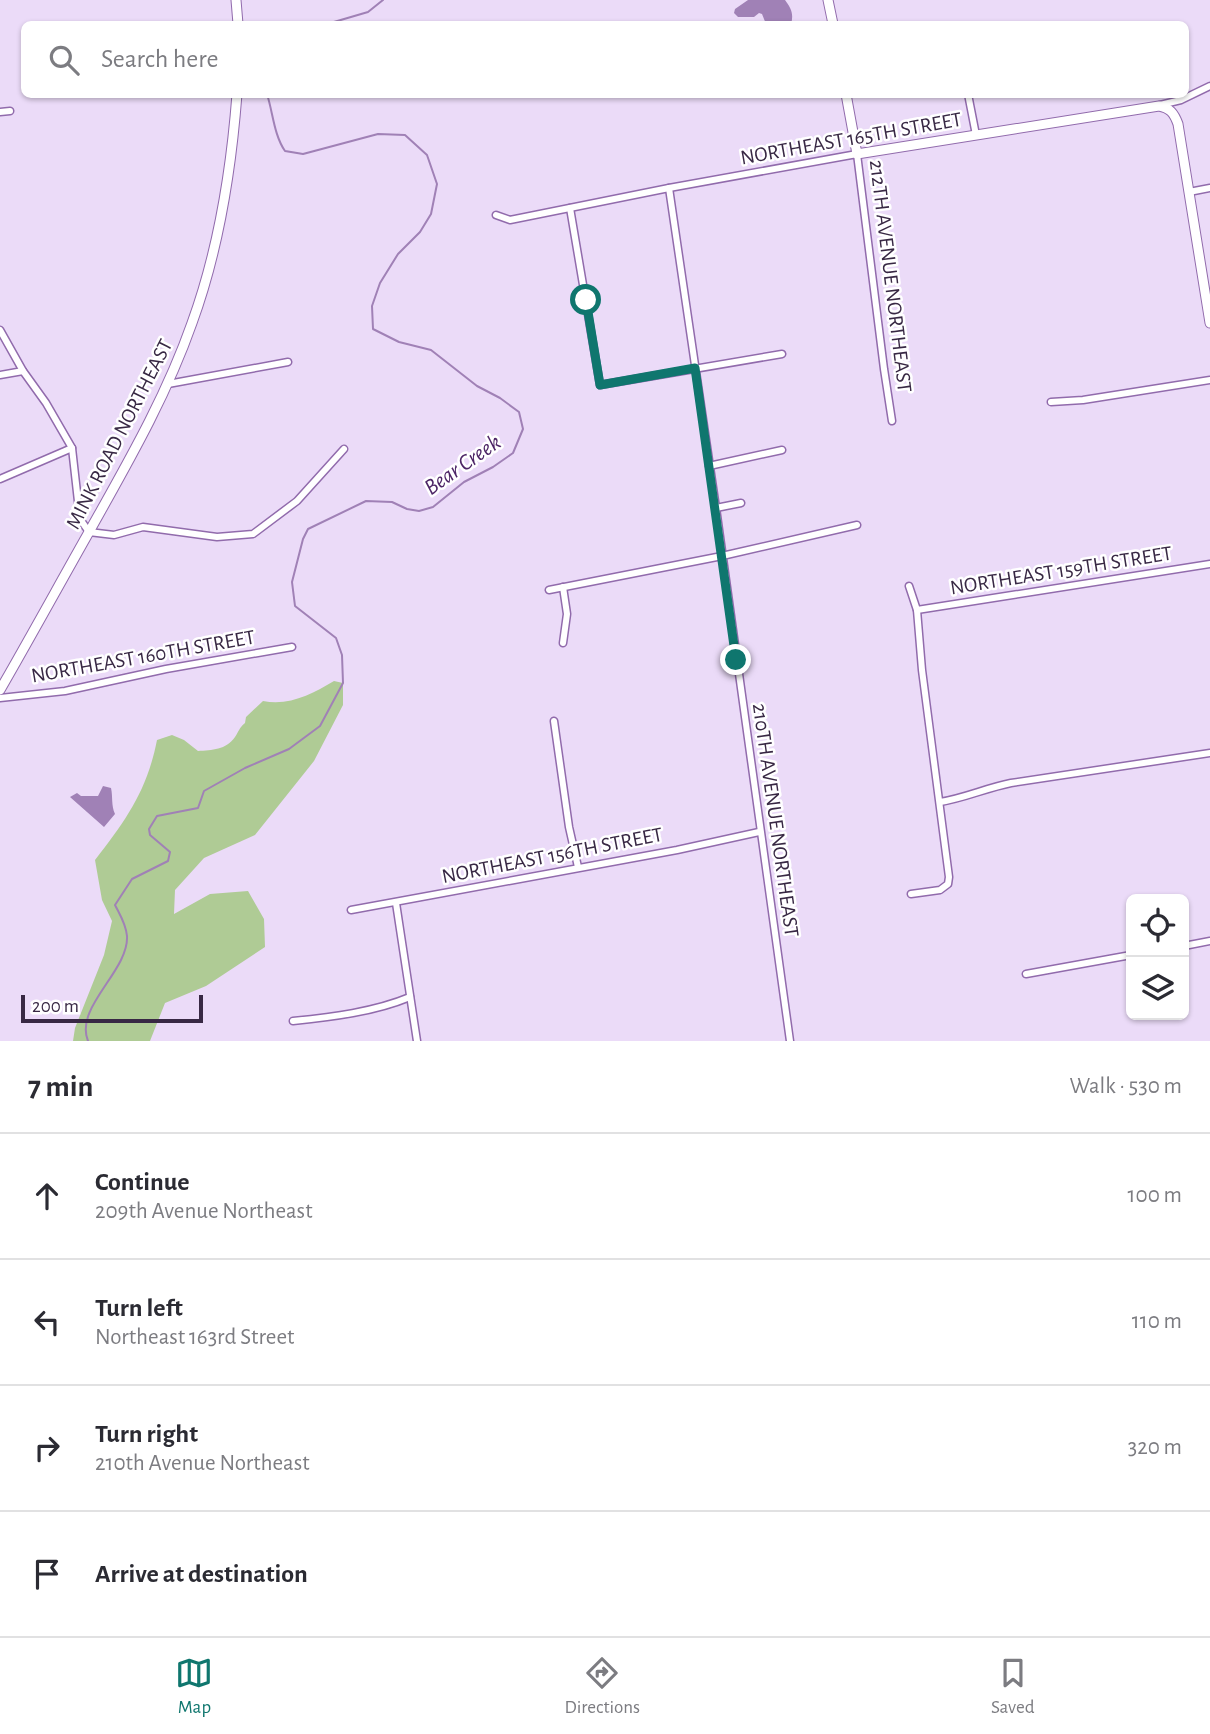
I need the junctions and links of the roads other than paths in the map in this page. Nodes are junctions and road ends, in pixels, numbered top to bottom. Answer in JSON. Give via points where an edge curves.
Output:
{"nodes":[{"id":1,"x":236,"y":0,"type":"edge"},
{"id":2,"x":828,"y":0,"type":"edge"},
{"id":3,"x":240,"y":21,"type":"edge"},
{"id":4,"x":832,"y":21,"type":"edge"},
{"id":5,"x":1210,"y":86,"type":"edge"},
{"id":6,"x":1189,"y":96,"type":"edge"},
{"id":7,"x":237,"y":98,"type":"edge"},
{"id":8,"x":847,"y":98,"type":"edge"},
{"id":9,"x":969,"y":98,"type":"edge"},
{"id":10,"x":1185,"y":98,"type":"edge"},
{"id":11,"x":1158,"y":106,"type":"junction"},
{"id":12,"x":10,"y":111,"type":"dead end"},
{"id":13,"x":0,"y":113,"type":"edge"},
{"id":14,"x":976,"y":135,"type":"junction"},
{"id":15,"x":857,"y":154,"type":"junction"},
{"id":16,"x":668,"y":188,"type":"junction"},
{"id":17,"x":1210,"y":188,"type":"edge"},
{"id":18,"x":1189,"y":192,"type":"junction"},
{"id":19,"x":570,"y":208,"type":"junction"},
{"id":20,"x":496,"y":215,"type":"dead end"},
{"id":21,"x":1210,"y":323,"type":"edge"},
{"id":22,"x":0,"y":330,"type":"edge"},
{"id":23,"x":782,"y":354,"type":"dead end"},
{"id":24,"x":288,"y":362,"type":"dead end"},
{"id":25,"x":695,"y":368,"type":"junction"},
{"id":26,"x":23,"y":371,"type":"junction"},
{"id":27,"x":0,"y":375,"type":"edge"},
{"id":28,"x":1210,"y":380,"type":"edge"},
{"id":29,"x":168,"y":384,"type":"junction"},
{"id":30,"x":1051,"y":402,"type":"dead end"},
{"id":31,"x":892,"y":421,"type":"dead end"},
{"id":32,"x":72,"y":449,"type":"junction"},
{"id":33,"x":344,"y":449,"type":"dead end"},
{"id":34,"x":782,"y":450,"type":"dead end"},
{"id":35,"x":709,"y":466,"type":"junction"},
{"id":36,"x":0,"y":479,"type":"edge"},
{"id":37,"x":741,"y":503,"type":"dead end"},
{"id":38,"x":716,"y":508,"type":"junction"},
{"id":39,"x":858,"y":525,"type":"dead end"},
{"id":40,"x":89,"y":532,"type":"junction"},
{"id":41,"x":722,"y":556,"type":"junction"},
{"id":42,"x":1210,"y":564,"type":"edge"},
{"id":43,"x":909,"y":586,"type":"dead end"},
{"id":44,"x":563,"y":587,"type":"junction"},
{"id":45,"x":549,"y":590,"type":"dead end"},
{"id":46,"x":916,"y":610,"type":"junction"},
{"id":47,"x":563,"y":643,"type":"dead end"},
{"id":48,"x":292,"y":647,"type":"dead end"},
{"id":49,"x":0,"y":690,"type":"edge"},
{"id":50,"x":0,"y":698,"type":"edge"},
{"id":51,"x":554,"y":721,"type":"dead end"},
{"id":52,"x":1210,"y":753,"type":"edge"},
{"id":53,"x":940,"y":802,"type":"junction"},
{"id":54,"x":760,"y":832,"type":"junction"},
{"id":55,"x":578,"y":867,"type":"junction"},
{"id":56,"x":911,"y":894,"type":"dead end"},
{"id":57,"x":396,"y":903,"type":"junction"},
{"id":58,"x":351,"y":910,"type":"dead end"},
{"id":59,"x":1210,"y":941,"type":"edge"},
{"id":60,"x":1189,"y":945,"type":"edge"},
{"id":61,"x":1126,"y":956,"type":"edge"},
{"id":62,"x":1026,"y":974,"type":"dead end"},
{"id":63,"x":410,"y":997,"type":"junction"},
{"id":64,"x":293,"y":1021,"type":"dead end"},
{"id":65,"x":417,"y":1041,"type":"edge"},
{"id":66,"x":790,"y":1041,"type":"edge"}],
"edges":[{"from":1,"to":3,"type":"street"},
{"from":2,"to":4,"type":"street"},
{"from":5,"to":6,"type":"street","name":"NORTHEAST 165TH STREET"},
{"from":7,"to":29,"type":"street","name":"MINK ROAD NORTHEAST","via":[[229,177],[214,253]]},
{"from":8,"to":15,"type":"street","name":"212TH AVENUE NORTHEAST"},
{"from":9,"to":14,"type":"street"},
{"from":10,"to":11,"type":"street","name":"NORTHEAST 165TH STREET"},
{"from":11,"to":14,"type":"street","name":"NORTHEAST 165TH STREET"},
{"from":11,"to":18,"type":"street","via":[[1175,116]]},
{"from":12,"to":13,"type":"street"},
{"from":14,"to":15,"type":"street","name":"NORTHEAST 165TH STREET"},
{"from":15,"to":16,"type":"street","name":"NORTHEAST 165TH STREET"},
{"from":15,"to":31,"type":"street","name":"212TH AVENUE NORTHEAST"},
{"from":16,"to":19,"type":"street","name":"NORTHEAST 165TH STREET"},
{"from":16,"to":25,"type":"street","name":"210TH AVENUE NORTHEAST"},
{"from":17,"to":18,"type":"street"},
{"from":18,"to":21,"type":"street"},
{"from":19,"to":20,"type":"street","name":"NORTHEAST 165TH STREET","via":[[510,220]]},
{"from":19,"to":25,"type":"street","via":[[600,385]]},
{"from":22,"to":26,"type":"street"},
{"from":23,"to":25,"type":"street"},
{"from":24,"to":29,"type":"street"},
{"from":25,"to":35,"type":"street","name":"210TH AVENUE NORTHEAST"},
{"from":26,"to":27,"type":"street"},
{"from":26,"to":32,"type":"street"},
{"from":28,"to":30,"type":"street"},
{"from":29,"to":40,"type":"street","name":"MINK ROAD NORTHEAST"},
{"from":32,"to":36,"type":"street"},
{"from":32,"to":40,"type":"street","via":[[80,519]]},
{"from":33,"to":40,"type":"street","via":[[297,501],[253,534],[217,537],[143,527],[114,535]]},
{"from":34,"to":35,"type":"street"},
{"from":35,"to":38,"type":"street","name":"210TH AVENUE NORTHEAST"},
{"from":37,"to":38,"type":"street"},
{"from":38,"to":41,"type":"street","name":"210TH AVENUE NORTHEAST"},
{"from":39,"to":41,"type":"street"},
{"from":40,"to":49,"type":"street","name":"MINK ROAD NORTHEAST"},
{"from":41,"to":44,"type":"street"},
{"from":41,"to":54,"type":"street","name":"210TH AVENUE NORTHEAST"},
{"from":42,"to":46,"type":"street","name":"NORTHEAST 159TH STREET"},
{"from":43,"to":46,"type":"street"},
{"from":44,"to":45,"type":"street"},
{"from":44,"to":47,"type":"street","via":[[567,614]]},
{"from":46,"to":53,"type":"street"},
{"from":48,"to":50,"type":"street","name":"NORTHEAST 160TH STREET","via":[[65,691]]},
{"from":51,"to":55,"type":"street"},
{"from":52,"to":53,"type":"street","via":[[1010,783]]},
{"from":53,"to":56,"type":"street","via":[[948,884],[940,890]]},
{"from":54,"to":55,"type":"street","name":"NORTHEAST 156TH STREET"},
{"from":54,"to":66,"type":"street","name":"210TH AVENUE NORTHEAST"},
{"from":55,"to":57,"type":"street","name":"NORTHEAST 156TH STREET"},
{"from":57,"to":58,"type":"street","name":"NORTHEAST 156TH STREET"},
{"from":57,"to":63,"type":"street"},
{"from":59,"to":60,"type":"street"},
{"from":61,"to":62,"type":"street"},
{"from":63,"to":64,"type":"street","via":[[330,1017]]},
{"from":63,"to":65,"type":"street"}]}
